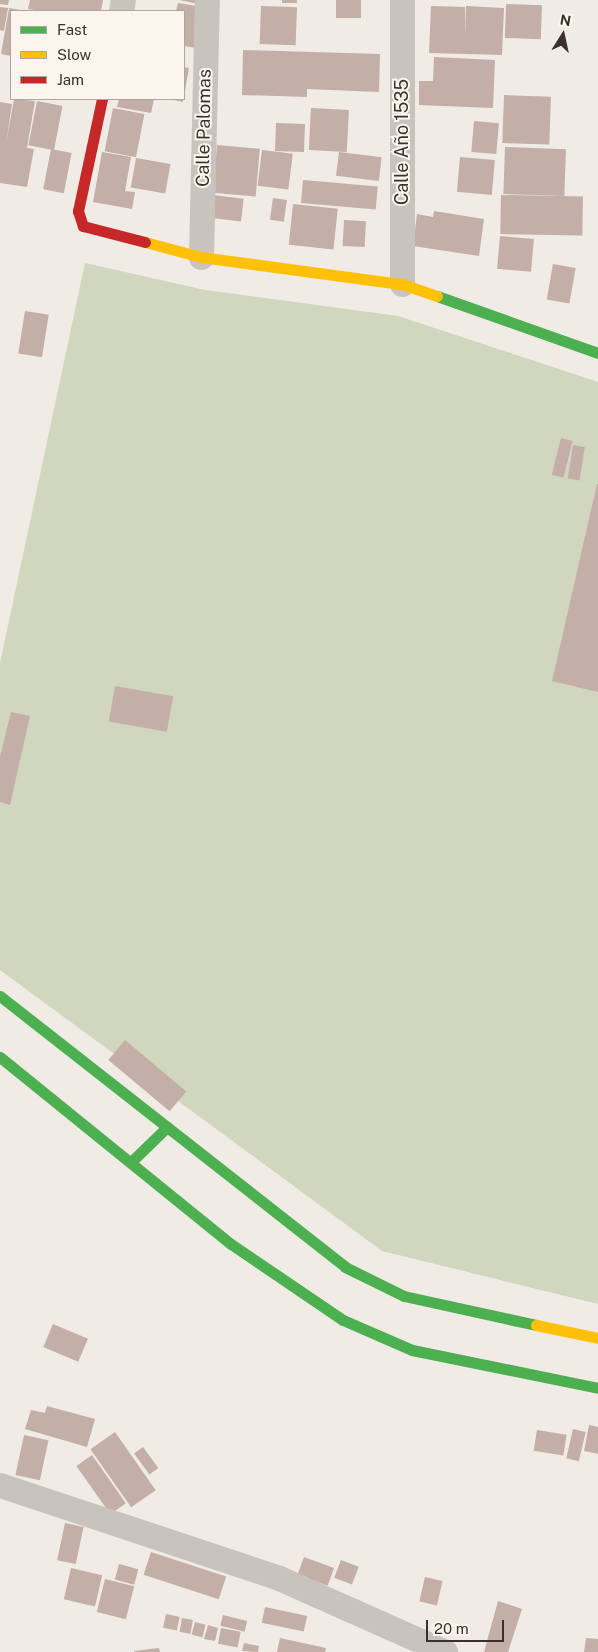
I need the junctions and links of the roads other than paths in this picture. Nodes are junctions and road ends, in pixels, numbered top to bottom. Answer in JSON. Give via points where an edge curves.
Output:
{"nodes":[{"id":1,"x":207,"y":0,"type":"edge"},
{"id":2,"x":402,"y":0,"type":"edge"},
{"id":3,"x":102,"y":100,"type":"edge"},
{"id":4,"x":201,"y":256,"type":"junction"},
{"id":5,"x":402,"y":284,"type":"junction"},
{"id":6,"x":598,"y":353,"type":"edge"},
{"id":7,"x":0,"y":996,"type":"edge"},
{"id":8,"x":0,"y":1057,"type":"edge"},
{"id":9,"x":167,"y":1127,"type":"junction"},
{"id":10,"x":132,"y":1161,"type":"junction"},
{"id":11,"x":598,"y":1338,"type":"edge"},
{"id":12,"x":598,"y":1388,"type":"edge"},
{"id":13,"x":0,"y":1485,"type":"edge"},
{"id":14,"x":445,"y":1652,"type":"edge"}],
"edges":[{"from":1,"to":4,"type":"street","name":"Calle Palomas"},
{"from":2,"to":5,"type":"street","name":"Calle Año 1535"},
{"from":3,"to":4,"type":"street","via":[[78,211],[80,222]]},
{"from":4,"to":5,"type":"street"},
{"from":5,"to":6,"type":"street"},
{"from":7,"to":9,"type":"street"},
{"from":8,"to":10,"type":"street"},
{"from":9,"to":10,"type":"street"},
{"from":9,"to":11,"type":"street","via":[[297,1233],[346,1267],[404,1296]]},
{"from":10,"to":12,"type":"street","via":[[231,1244],[343,1320],[412,1350]]},
{"from":13,"to":14,"type":"street","via":[[279,1578]]}]}
